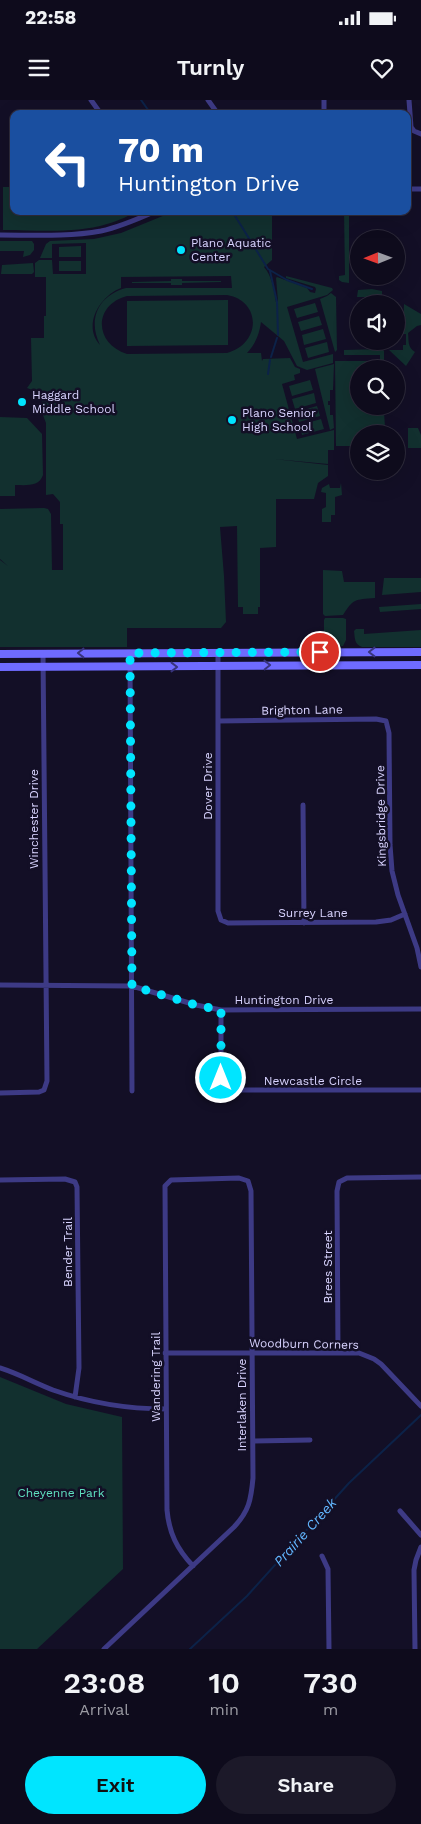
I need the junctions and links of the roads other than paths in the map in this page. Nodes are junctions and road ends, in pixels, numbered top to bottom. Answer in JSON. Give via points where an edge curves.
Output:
{"nodes":[{"id":1,"x":90,"y":100,"type":"edge"},
{"id":2,"x":98,"y":110,"type":"edge"},
{"id":3,"x":411,"y":128,"type":"edge"},
{"id":4,"x":421,"y":134,"type":"edge"},
{"id":5,"x":146,"y":215,"type":"edge"},
{"id":6,"x":0,"y":235,"type":"edge"},
{"id":7,"x":218,"y":652,"type":"junction"},
{"id":8,"x":421,"y":652,"type":"edge"},
{"id":9,"x":43,"y":653,"type":"junction"},
{"id":10,"x":130,"y":653,"type":"junction"},
{"id":11,"x":0,"y":654,"type":"edge"},
{"id":12,"x":421,"y":665,"type":"edge"},
{"id":13,"x":218,"y":666,"type":"junction"},
{"id":14,"x":0,"y":667,"type":"edge"},
{"id":15,"x":43,"y":667,"type":"junction"},
{"id":16,"x":130,"y":667,"type":"junction"},
{"id":17,"x":218,"y":721,"type":"junction"},
{"id":18,"x":386,"y":721,"type":"joint"},
{"id":19,"x":303,"y":805,"type":"dead end"},
{"id":20,"x":405,"y":914,"type":"junction"},
{"id":21,"x":221,"y":920,"type":"joint"},
{"id":22,"x":304,"y":923,"type":"junction"},
{"id":23,"x":421,"y":967,"type":"edge"},
{"id":24,"x":0,"y":984,"type":"edge"},
{"id":25,"x":45,"y":984,"type":"junction"},
{"id":26,"x":132,"y":986,"type":"junction"},
{"id":27,"x":421,"y":1009,"type":"edge"},
{"id":28,"x":221,"y":1010,"type":"junction"},
{"id":29,"x":421,"y":1090,"type":"edge"},
{"id":30,"x":132,"y":1091,"type":"dead end"},
{"id":31,"x":0,"y":1093,"type":"edge"},
{"id":32,"x":421,"y":1177,"type":"edge"},
{"id":33,"x":0,"y":1180,"type":"edge"},
{"id":34,"x":168,"y":1182,"type":"joint"},
{"id":35,"x":252,"y":1352,"type":"junction"},
{"id":36,"x":338,"y":1352,"type":"junction"},
{"id":37,"x":165,"y":1353,"type":"junction"},
{"id":38,"x":0,"y":1368,"type":"edge"},
{"id":39,"x":75,"y":1397,"type":"junction"},
{"id":40,"x":421,"y":1406,"type":"edge"},
{"id":41,"x":166,"y":1409,"type":"junction"},
{"id":42,"x":252,"y":1440,"type":"junction"},
{"id":43,"x":310,"y":1440,"type":"dead end"},
{"id":44,"x":400,"y":1511,"type":"dead end"},
{"id":45,"x":421,"y":1535,"type":"edge"},
{"id":46,"x":421,"y":1547,"type":"edge"},
{"id":47,"x":322,"y":1556,"type":"dead end"},
{"id":48,"x":193,"y":1566,"type":"junction"},
{"id":49,"x":104,"y":1649,"type":"edge"},
{"id":50,"x":329,"y":1649,"type":"edge"},
{"id":51,"x":415,"y":1649,"type":"edge"}],
"edges":[{"from":1,"to":2,"type":"street"},
{"from":3,"to":4,"type":"street","via":[[412,133]]},
{"from":5,"to":6,"type":"street","via":[[93,232]]},
{"from":8,"to":7,"type":"main road","one_way":true},
{"from":7,"to":10,"type":"main road"},
{"from":7,"to":13,"type":"street","name":"Dover Drive"},
{"from":10,"to":9,"type":"main road","one_way":true},
{"from":9,"to":11,"type":"main road"},
{"from":9,"to":15,"type":"street","name":"Winchester Drive"},
{"from":10,"to":16,"type":"street"},
{"from":13,"to":12,"type":"main road","one_way":true},
{"from":16,"to":13,"type":"main road","one_way":true},
{"from":13,"to":17,"type":"street","name":"Dover Drive"},
{"from":14,"to":15,"type":"main road"},
{"from":15,"to":16,"type":"main road"},
{"from":15,"to":25,"type":"street","name":"Winchester Drive"},
{"from":16,"to":26,"type":"street"},
{"from":17,"to":18,"type":"street","name":"Brighton Lane"},
{"from":17,"to":21,"type":"street","name":"Dover Drive","via":[[218,911]]},
{"from":18,"to":20,"type":"street","name":"Kingsbridge Drive","via":[[389,733],[391,864]]},
{"from":19,"to":22,"type":"street"},
{"from":20,"to":22,"type":"street","name":"Surrey Lane","via":[[376,922]]},
{"from":20,"to":23,"type":"street","name":"Kingsbridge Drive","via":[[418,948]]},
{"from":21,"to":22,"type":"street","name":"Surrey Lane","via":[[228,923]]},
{"from":24,"to":25,"type":"street","name":"Huntington Drive"},
{"from":25,"to":26,"type":"street","name":"Huntington Drive"},
{"from":25,"to":31,"type":"street","name":"Winchester Drive","via":[[46,1086],[39,1092]]},
{"from":26,"to":28,"type":"street","name":"Huntington Drive"},
{"from":26,"to":30,"type":"street"},
{"from":27,"to":28,"type":"street","name":"Huntington Drive"},
{"from":28,"to":29,"type":"street","name":"Newcastle Circle","via":[[221,1078],[226,1090]]},
{"from":32,"to":36,"type":"street","name":"Brees Street","via":[[347,1178],[339,1182]]},
{"from":33,"to":39,"type":"street","name":"Bender Trail","via":[[65,1179],[75,1182],[77,1187],[79,1368]]},
{"from":34,"to":35,"type":"street","name":"Interlaken Drive","via":[[176,1179],[239,1178],[248,1181],[251,1191]]},
{"from":34,"to":37,"type":"street","name":"Wandering Trail","via":[[164,1192]]},
{"from":35,"to":36,"type":"street","name":"Woodburn Corners"},
{"from":35,"to":37,"type":"street","name":"Woodburn Corners"},
{"from":35,"to":42,"type":"street","name":"Interlaken Drive"},
{"from":36,"to":40,"type":"street","name":"Woodburn Corners","via":[[359,1353],[374,1359]]},
{"from":37,"to":41,"type":"street","name":"Wandering Trail"},
{"from":38,"to":39,"type":"street"},
{"from":39,"to":41,"type":"street","via":[[118,1407]]},
{"from":41,"to":48,"type":"street","name":"Wandering Trail","via":[[168,1522],[175,1544]]},
{"from":42,"to":43,"type":"street"},
{"from":42,"to":48,"type":"street","name":"Interlaken Drive","via":[[253,1478],[249,1507],[234,1528]]},
{"from":44,"to":45,"type":"street"},
{"from":46,"to":51,"type":"street","via":[[414,1570]]},
{"from":47,"to":50,"type":"street","via":[[328,1568]]},
{"from":48,"to":49,"type":"street","name":"Interlaken Drive"}]}
